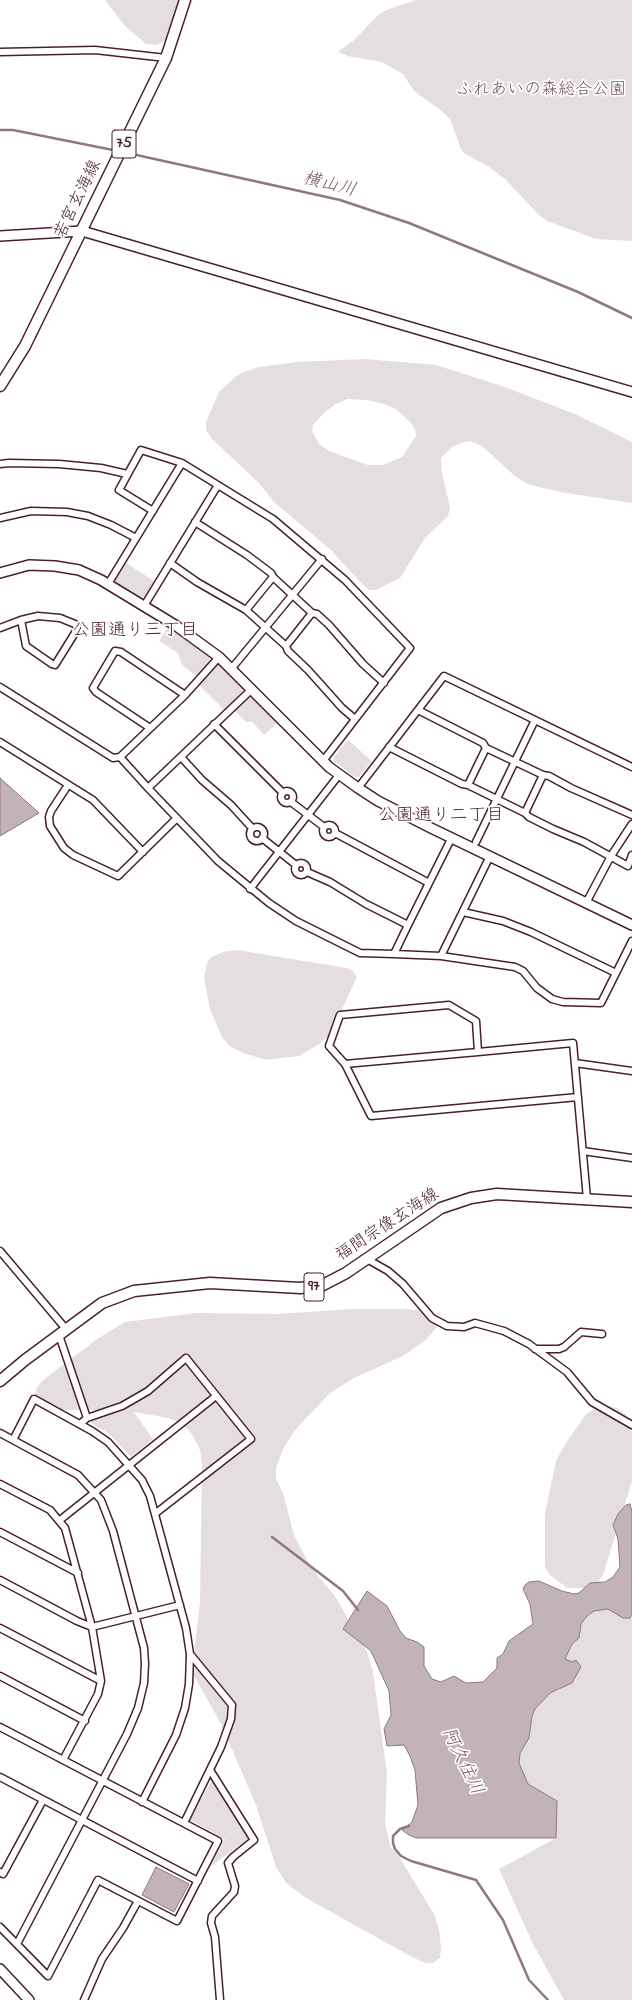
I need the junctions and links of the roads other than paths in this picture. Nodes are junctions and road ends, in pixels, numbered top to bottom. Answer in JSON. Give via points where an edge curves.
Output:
{"nodes":[{"id":1,"x":185,"y":0,"type":"edge"},
{"id":2,"x":0,"y":52,"type":"edge"},
{"id":3,"x":166,"y":58,"type":"junction"},
{"id":4,"x":82,"y":231,"type":"junction"},
{"id":5,"x":0,"y":236,"type":"edge"},
{"id":6,"x":0,"y":386,"type":"edge"},
{"id":7,"x":632,"y":392,"type":"edge"},
{"id":8,"x":182,"y":463,"type":"junction"},
{"id":9,"x":0,"y":464,"type":"edge"},
{"id":10,"x":127,"y":474,"type":"junction"},
{"id":11,"x":218,"y":485,"type":"junction"},
{"id":12,"x":153,"y":511,"type":"junction"},
{"id":13,"x":0,"y":518,"type":"edge"},
{"id":14,"x":195,"y":522,"type":"junction"},
{"id":15,"x":136,"y":538,"type":"junction"},
{"id":16,"x":322,"y":559,"type":"junction"},
{"id":17,"x":170,"y":564,"type":"junction"},
{"id":18,"x":0,"y":573,"type":"edge"},
{"id":19,"x":272,"y":577,"type":"junction"},
{"id":20,"x":108,"y":584,"type":"junction"},
{"id":21,"x":293,"y":594,"type":"junction"},
{"id":22,"x":144,"y":606,"type":"junction"},
{"id":23,"x":246,"y":610,"type":"junction"},
{"id":24,"x":312,"y":613,"type":"junction"},
{"id":25,"x":21,"y":620,"type":"junction"},
{"id":26,"x":266,"y":627,"type":"junction"},
{"id":27,"x":0,"y":628,"type":"edge"},
{"id":28,"x":286,"y":646,"type":"junction"},
{"id":29,"x":219,"y":657,"type":"junction"},
{"id":30,"x":232,"y":668,"type":"junction"},
{"id":31,"x":384,"y":683,"type":"junction"},
{"id":32,"x":0,"y":687,"type":"edge"},
{"id":33,"x":252,"y":688,"type":"junction"},
{"id":34,"x":185,"y":695,"type":"junction"},
{"id":35,"x":418,"y":710,"type":"junction"},
{"id":36,"x":355,"y":719,"type":"junction"},
{"id":37,"x":535,"y":720,"type":"junction"},
{"id":38,"x":214,"y":724,"type":"junction"},
{"id":39,"x":150,"y":728,"type":"junction"},
{"id":40,"x":0,"y":742,"type":"edge"},
{"id":41,"x":389,"y":747,"type":"junction"},
{"id":42,"x":486,"y":748,"type":"junction"},
{"id":43,"x":120,"y":757,"type":"junction"},
{"id":44,"x":181,"y":757,"type":"junction"},
{"id":45,"x":323,"y":761,"type":"junction"},
{"id":46,"x":515,"y":761,"type":"junction"},
{"id":47,"x":632,"y":767,"type":"edge"},
{"id":48,"x":339,"y":775,"type":"junction"},
{"id":49,"x":543,"y":775,"type":"junction"},
{"id":50,"x":68,"y":785,"type":"junction"},
{"id":51,"x":468,"y":785,"type":"junction"},
{"id":52,"x":148,"y":788,"type":"junction"},
{"id":53,"x":358,"y":788,"type":"junction"},
{"id":54,"x":497,"y":799,"type":"junction"},
{"id":55,"x":525,"y":813,"type":"junction"},
{"id":56,"x":308,"y":815,"type":"junction"},
{"id":57,"x":632,"y":815,"type":"edge"},
{"id":58,"x":176,"y":819,"type":"junction"},
{"id":59,"x":632,"y":824,"type":"edge"},
{"id":60,"x":252,"y":828,"type":"junction"},
{"id":61,"x":452,"y":837,"type":"junction"},
{"id":62,"x":262,"y":838,"type":"junction"},
{"id":63,"x":476,"y":842,"type":"dead end"},
{"id":64,"x":143,"y":852,"type":"junction"},
{"id":65,"x":279,"y":853,"type":"junction"},
{"id":66,"x":632,"y":855,"type":"edge"},
{"id":67,"x":490,"y":856,"type":"junction"},
{"id":68,"x":611,"y":856,"type":"junction"},
{"id":69,"x":296,"y":865,"type":"junction"},
{"id":70,"x":307,"y":872,"type":"junction"},
{"id":71,"x":429,"y":883,"type":"junction"},
{"id":72,"x":250,"y":889,"type":"junction"},
{"id":73,"x":586,"y":903,"type":"junction"},
{"id":74,"x":463,"y":912,"type":"junction"},
{"id":75,"x":408,"y":925,"type":"junction"},
{"id":76,"x":632,"y":925,"type":"edge"},
{"id":77,"x":632,"y":941,"type":"edge"},
{"id":78,"x":394,"y":954,"type":"junction"},
{"id":79,"x":441,"y":956,"type":"junction"},
{"id":80,"x":616,"y":973,"type":"junction"},
{"id":81,"x":478,"y":1052,"type":"junction"},
{"id":82,"x":575,"y":1063,"type":"junction"},
{"id":83,"x":345,"y":1064,"type":"junction"},
{"id":84,"x":632,"y":1071,"type":"edge"},
{"id":85,"x":578,"y":1097,"type":"junction"},
{"id":86,"x":583,"y":1152,"type":"junction"},
{"id":87,"x":632,"y":1158,"type":"edge"},
{"id":88,"x":586,"y":1199,"type":"junction"},
{"id":89,"x":632,"y":1202,"type":"edge"},
{"id":90,"x":0,"y":1251,"type":"edge"},
{"id":91,"x":367,"y":1258,"type":"junction"},
{"id":92,"x":62,"y":1332,"type":"junction"},
{"id":93,"x":602,"y":1334,"type":"dead end"},
{"id":94,"x":535,"y":1349,"type":"junction"},
{"id":95,"x":0,"y":1380,"type":"edge"},
{"id":96,"x":216,"y":1396,"type":"junction"},
{"id":97,"x":87,"y":1418,"type":"junction"},
{"id":98,"x":80,"y":1424,"type":"junction"},
{"id":99,"x":632,"y":1425,"type":"edge"},
{"id":100,"x":0,"y":1433,"type":"edge"},
{"id":101,"x":13,"y":1440,"type":"junction"},
{"id":102,"x":130,"y":1465,"type":"junction"},
{"id":103,"x":0,"y":1484,"type":"edge"},
{"id":104,"x":95,"y":1492,"type":"junction"},
{"id":105,"x":156,"y":1513,"type":"junction"},
{"id":106,"x":60,"y":1520,"type":"junction"},
{"id":107,"x":0,"y":1532,"type":"edge"},
{"id":108,"x":78,"y":1573,"type":"junction"},
{"id":109,"x":0,"y":1580,"type":"edge"},
{"id":110,"x":180,"y":1605,"type":"junction"},
{"id":111,"x":135,"y":1617,"type":"junction"},
{"id":112,"x":92,"y":1627,"type":"junction"},
{"id":113,"x":0,"y":1628,"type":"edge"},
{"id":114,"x":190,"y":1654,"type":"junction"},
{"id":115,"x":0,"y":1676,"type":"edge"},
{"id":116,"x":101,"y":1681,"type":"junction"},
{"id":117,"x":85,"y":1721,"type":"junction"},
{"id":118,"x":0,"y":1727,"type":"edge"},
{"id":119,"x":63,"y":1760,"type":"junction"},
{"id":120,"x":210,"y":1770,"type":"junction"},
{"id":121,"x":0,"y":1778,"type":"edge"},
{"id":122,"x":103,"y":1781,"type":"junction"},
{"id":123,"x":43,"y":1800,"type":"junction"},
{"id":124,"x":142,"y":1802,"type":"junction"},
{"id":125,"x":82,"y":1820,"type":"junction"},
{"id":126,"x":184,"y":1823,"type":"junction"},
{"id":127,"x":0,"y":1872,"type":"edge"},
{"id":128,"x":198,"y":1881,"type":"junction"},
{"id":129,"x":138,"y":1900,"type":"junction"},
{"id":130,"x":0,"y":1927,"type":"edge"},
{"id":131,"x":17,"y":1944,"type":"junction"},
{"id":132,"x":0,"y":1969,"type":"edge"},
{"id":133,"x":30,"y":2000,"type":"edge"},
{"id":134,"x":84,"y":2000,"type":"edge"},
{"id":135,"x":220,"y":2000,"type":"edge"}],
"edges":[{"from":1,"to":3,"type":"main road","name":"若宮玄海線","number":"75"},
{"from":2,"to":3,"type":"street","via":[[95,50]]},
{"from":3,"to":4,"type":"main road","name":"若宮玄海線","number":"75"},
{"from":4,"to":5,"type":"street"},
{"from":4,"to":6,"type":"main road","name":"若宮玄海線","number":"75","via":[[25,346]]},
{"from":4,"to":7,"type":"street"},
{"from":8,"to":10,"type":"street","via":[[141,450]]},
{"from":8,"to":11,"type":"street"},
{"from":8,"to":12,"type":"street"},
{"from":9,"to":10,"type":"street","via":[[59,464],[102,468]]},
{"from":10,"to":12,"type":"street","via":[[119,490]]},
{"from":11,"to":14,"type":"street"},
{"from":11,"to":16,"type":"street","via":[[273,519]]},
{"from":12,"to":15,"type":"street"},
{"from":13,"to":15,"type":"street","via":[[31,511],[67,512],[105,522]]},
{"from":14,"to":17,"type":"street"},
{"from":14,"to":19,"type":"street","via":[[247,555],[271,573]]},
{"from":15,"to":20,"type":"street"},
{"from":16,"to":21,"type":"street"},
{"from":16,"to":31,"type":"street","via":[[410,648]]},
{"from":17,"to":22,"type":"street"},
{"from":17,"to":23,"type":"street"},
{"from":18,"to":20,"type":"street","via":[[30,565],[55,566],[85,572]]},
{"from":19,"to":21,"type":"street"},
{"from":19,"to":23,"type":"street"},
{"from":20,"to":22,"type":"street"},
{"from":21,"to":24,"type":"street"},
{"from":21,"to":26,"type":"street"},
{"from":22,"to":29,"type":"street"},
{"from":23,"to":26,"type":"street"},
{"from":24,"to":28,"type":"street"},
{"from":24,"to":31,"type":"street","via":[[317,614],[329,625],[363,664]]},
{"from":25,"to":25,"type":"street","via":[[38,616],[60,618],[75,624],[78,628],[55,664],[52,664],[26,646]]},
{"from":25,"to":27,"type":"street"},
{"from":26,"to":28,"type":"street"},
{"from":26,"to":30,"type":"street"},
{"from":28,"to":36,"type":"street"},
{"from":29,"to":30,"type":"street"},
{"from":29,"to":34,"type":"street"},
{"from":30,"to":33,"type":"street"},
{"from":31,"to":36,"type":"street"},
{"from":32,"to":43,"type":"street","via":[[113,758]]},
{"from":33,"to":38,"type":"street"},
{"from":33,"to":45,"type":"street"},
{"from":34,"to":39,"type":"street"},
{"from":34,"to":39,"type":"street","via":[[116,651],[93,688]]},
{"from":35,"to":37,"type":"street","via":[[444,676]]},
{"from":35,"to":41,"type":"street"},
{"from":35,"to":42,"type":"street","via":[[483,743]]},
{"from":36,"to":45,"type":"street"},
{"from":37,"to":46,"type":"street"},
{"from":37,"to":47,"type":"street"},
{"from":38,"to":44,"type":"street"},
{"from":38,"to":56,"type":"street","via":[[283,792],[282,802],[291,802]]},
{"from":39,"to":43,"type":"street"},
{"from":40,"to":50,"type":"street"},
{"from":41,"to":51,"type":"street"},
{"from":41,"to":53,"type":"street"},
{"from":42,"to":46,"type":"street"},
{"from":42,"to":51,"type":"street"},
{"from":43,"to":52,"type":"street"},
{"from":44,"to":52,"type":"street"},
{"from":44,"to":60,"type":"street"},
{"from":45,"to":48,"type":"street"},
{"from":46,"to":49,"type":"street"},
{"from":46,"to":54,"type":"street"},
{"from":48,"to":53,"type":"street"},
{"from":48,"to":56,"type":"street"},
{"from":49,"to":55,"type":"street"},
{"from":49,"to":57,"type":"street"},
{"from":50,"to":64,"type":"street","via":[[93,800]]},
{"from":50,"to":64,"type":"street","via":[[49,817],[50,826],[64,848],[73,855],[118,876]]},
{"from":51,"to":54,"type":"street"},
{"from":52,"to":58,"type":"street"},
{"from":53,"to":61,"type":"street","via":[[384,804]]},
{"from":54,"to":55,"type":"street"},
{"from":54,"to":63,"type":"street"},
{"from":55,"to":68,"type":"street"},
{"from":56,"to":65,"type":"street"},
{"from":56,"to":71,"type":"street","via":[[324,827],[329,824],[333,826],[335,833]]},
{"from":58,"to":64,"type":"street"},
{"from":58,"to":72,"type":"street"},
{"from":59,"to":68,"type":"street"},
{"from":60,"to":62,"type":"street","via":[[261,828]]},
{"from":60,"to":62,"type":"street","via":[[250,834],[253,839]]},
{"from":61,"to":67,"type":"street"},
{"from":61,"to":71,"type":"street"},
{"from":62,"to":65,"type":"street"},
{"from":65,"to":69,"type":"street"},
{"from":65,"to":72,"type":"street"},
{"from":66,"to":68,"type":"street","via":[[628,866]]},
{"from":67,"to":73,"type":"street"},
{"from":67,"to":74,"type":"street"},
{"from":68,"to":73,"type":"street"},
{"from":69,"to":70,"type":"street","via":[[304,863],[308,868]]},
{"from":69,"to":70,"type":"street","via":[[298,874],[304,875]]},
{"from":70,"to":75,"type":"street"},
{"from":71,"to":75,"type":"street"},
{"from":72,"to":78,"type":"street","via":[[296,920],[348,948],[360,953]]},
{"from":73,"to":76,"type":"street"},
{"from":74,"to":79,"type":"street"},
{"from":74,"to":80,"type":"street","via":[[503,921],[531,932]]},
{"from":75,"to":78,"type":"street"},
{"from":77,"to":80,"type":"street"},
{"from":78,"to":79,"type":"street"},
{"from":79,"to":80,"type":"street","via":[[515,967],[523,971],[544,995],[563,1002],[601,1003]]},
{"from":81,"to":82,"type":"street","via":[[573,1043]]},
{"from":81,"to":83,"type":"street"},
{"from":81,"to":83,"type":"street","via":[[476,1021],[449,1005],[348,1014],[340,1015],[329,1046]]},
{"from":82,"to":84,"type":"street"},
{"from":82,"to":85,"type":"street"},
{"from":83,"to":85,"type":"street","via":[[371,1116]]},
{"from":85,"to":86,"type":"street"},
{"from":86,"to":87,"type":"street"},
{"from":86,"to":88,"type":"street"},
{"from":88,"to":89,"type":"main road","name":"福間宗像玄海線","number":"97"},
{"from":88,"to":91,"type":"main road","name":"福間宗像玄海線","number":"97","via":[[497,1194],[458,1201],[441,1208]]},
{"from":90,"to":92,"type":"street"},
{"from":91,"to":92,"type":"main road","name":"福間宗像玄海線","number":"97","via":[[332,1281],[313,1287],[210,1283],[134,1291],[102,1303]]},
{"from":91,"to":94,"type":"street","via":[[403,1284],[432,1318],[447,1326],[464,1327],[475,1323],[504,1331]]},
{"from":92,"to":95,"type":"main road","name":"福間宗像玄海線","number":"97"},
{"from":92,"to":97,"type":"street"},
{"from":93,"to":94,"type":"street","via":[[581,1332],[559,1349]]},
{"from":94,"to":99,"type":"street","via":[[567,1372],[592,1402]]},
{"from":96,"to":97,"type":"street","via":[[186,1358],[148,1391],[122,1406]]},
{"from":96,"to":102,"type":"street"},
{"from":96,"to":105,"type":"street","via":[[251,1439]]},
{"from":97,"to":98,"type":"street"},
{"from":98,"to":101,"type":"street","via":[[34,1399]]},
{"from":98,"to":102,"type":"street","via":[[108,1442]]},
{"from":100,"to":101,"type":"street"},
{"from":101,"to":104,"type":"street","via":[[67,1468]]},
{"from":102,"to":104,"type":"street"},
{"from":102,"to":105,"type":"street","via":[[142,1480]]},
{"from":103,"to":106,"type":"street","via":[[50,1510]]},
{"from":104,"to":106,"type":"street"},
{"from":104,"to":111,"type":"street","via":[[113,1531]]},
{"from":105,"to":110,"type":"street"},
{"from":106,"to":108,"type":"street","via":[[67,1532]]},
{"from":107,"to":108,"type":"street"},
{"from":108,"to":112,"type":"street"},
{"from":109,"to":112,"type":"street"},
{"from":110,"to":111,"type":"street"},
{"from":110,"to":114,"type":"street"},
{"from":111,"to":112,"type":"street"},
{"from":111,"to":122,"type":"street","via":[[144,1648],[144,1683],[128,1734]]},
{"from":112,"to":116,"type":"street"},
{"from":113,"to":116,"type":"street"},
{"from":114,"to":120,"type":"street","via":[[232,1705],[231,1719]]},
{"from":114,"to":124,"type":"street","via":[[185,1708],[176,1735]]},
{"from":115,"to":117,"type":"street"},
{"from":116,"to":117,"type":"street","via":[[98,1694]]},
{"from":117,"to":119,"type":"street"},
{"from":118,"to":119,"type":"street"},
{"from":119,"to":122,"type":"street"},
{"from":120,"to":126,"type":"street"},
{"from":120,"to":135,"type":"street","via":[[254,1840],[228,1863],[235,1886],[234,1892],[212,1916]]},
{"from":121,"to":123,"type":"street"},
{"from":122,"to":124,"type":"street"},
{"from":122,"to":125,"type":"street"},
{"from":123,"to":125,"type":"street"},
{"from":123,"to":127,"type":"street","via":[[3,1874]]},
{"from":124,"to":126,"type":"street"},
{"from":125,"to":128,"type":"street"},
{"from":125,"to":131,"type":"street"},
{"from":126,"to":128,"type":"street","via":[[218,1841]]},
{"from":128,"to":129,"type":"street","via":[[177,1921]]},
{"from":129,"to":131,"type":"street","via":[[98,1880],[48,1976]]},
{"from":129,"to":134,"type":"street","via":[[102,1959]]},
{"from":130,"to":131,"type":"street"},
{"from":132,"to":133,"type":"street"}]}
